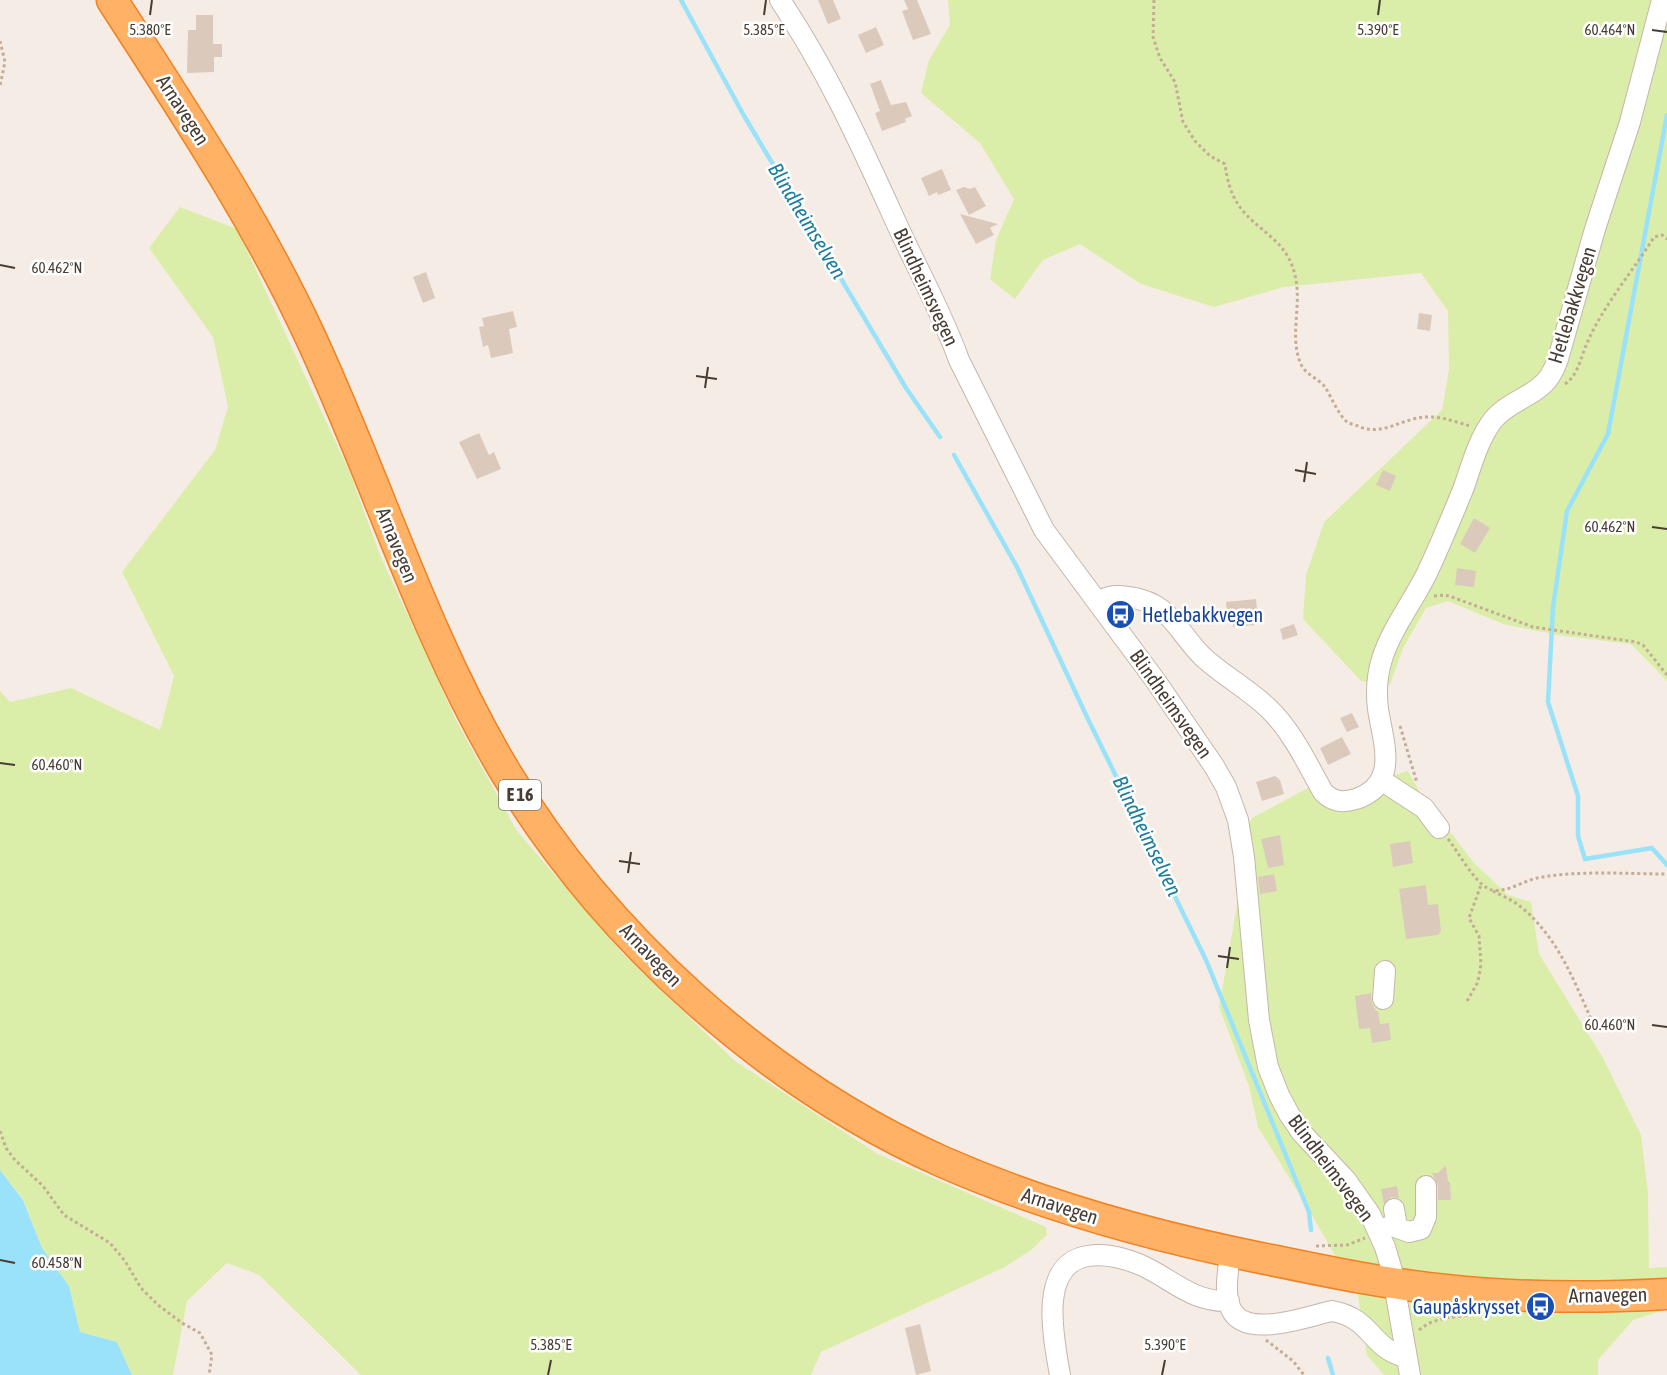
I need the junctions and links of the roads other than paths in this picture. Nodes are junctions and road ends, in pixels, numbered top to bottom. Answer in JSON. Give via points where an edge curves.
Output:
{"nodes":[{"id":1,"x":112,"y":0,"type":"edge"},
{"id":2,"x":780,"y":0,"type":"edge"},
{"id":3,"x":1662,"y":0,"type":"edge"},
{"id":4,"x":1099,"y":602,"type":"junction"},
{"id":5,"x":1381,"y":780,"type":"junction"},
{"id":6,"x":1439,"y":828,"type":"road end"},
{"id":7,"x":1385,"y":971,"type":"dead end"},
{"id":8,"x":1383,"y":999,"type":"dead end"},
{"id":9,"x":1425,"y":1186,"type":"dead end"},
{"id":10,"x":1388,"y":1221,"type":"junction"},
{"id":11,"x":1230,"y":1252,"type":"junction"},
{"id":12,"x":1394,"y":1274,"type":"dead end"},
{"id":13,"x":1667,"y":1294,"type":"edge"},
{"id":14,"x":1396,"y":1295,"type":"dead end"},
{"id":15,"x":1229,"y":1301,"type":"junction"},
{"id":16,"x":1406,"y":1359,"type":"edge"},
{"id":17,"x":1060,"y":1375,"type":"edge"}],
"edges":[{"from":1,"to":11,"type":"highway","name":"Arnavegen","number":"E 16","via":[[222,171],[276,267],[345,415],[424,609],[485,736],[551,840],[623,927],[685,990],[750,1045],[816,1092],[887,1134],[981,1178],[1061,1207]]},
{"from":2,"to":4,"type":"street","name":"Blindheimsvegen","via":[[821,65],[865,152],[1031,507],[1058,551]]},
{"from":3,"to":5,"type":"street","name":"Hetlebakkvegen","via":[[1630,122],[1558,359],[1547,379],[1509,405],[1485,433],[1426,574],[1384,653],[1377,689],[1385,748]]},
{"from":4,"to":5,"type":"street","via":[[1112,596],[1143,599],[1166,612],[1203,656],[1279,719],[1330,799],[1354,799]]},
{"from":4,"to":10,"type":"street","name":"Blindheimsvegen","via":[[1226,787],[1238,820],[1244,857],[1259,1020],[1268,1067],[1279,1095],[1302,1133],[1360,1199]]},
{"from":5,"to":6,"type":"street","via":[[1424,808]]},
{"from":7,"to":8,"type":"street"},
{"from":9,"to":10,"type":"street","via":[[1421,1229],[1409,1232]]},
{"from":10,"to":12,"type":"street","name":"Blindheimsvegen"},
{"from":11,"to":13,"type":"highway","name":"Arnavegen","number":"E 16","via":[[1359,1278],[1448,1290],[1523,1296]]},
{"from":11,"to":15,"type":"street"},
{"from":14,"to":16,"type":"street"},
{"from":15,"to":16,"type":"street","via":[[1239,1318],[1263,1326],[1343,1312],[1362,1323],[1381,1346]]},
{"from":15,"to":17,"type":"street","via":[[1216,1302],[1190,1294],[1125,1259],[1097,1255],[1068,1263],[1055,1286],[1053,1325]]}]}
